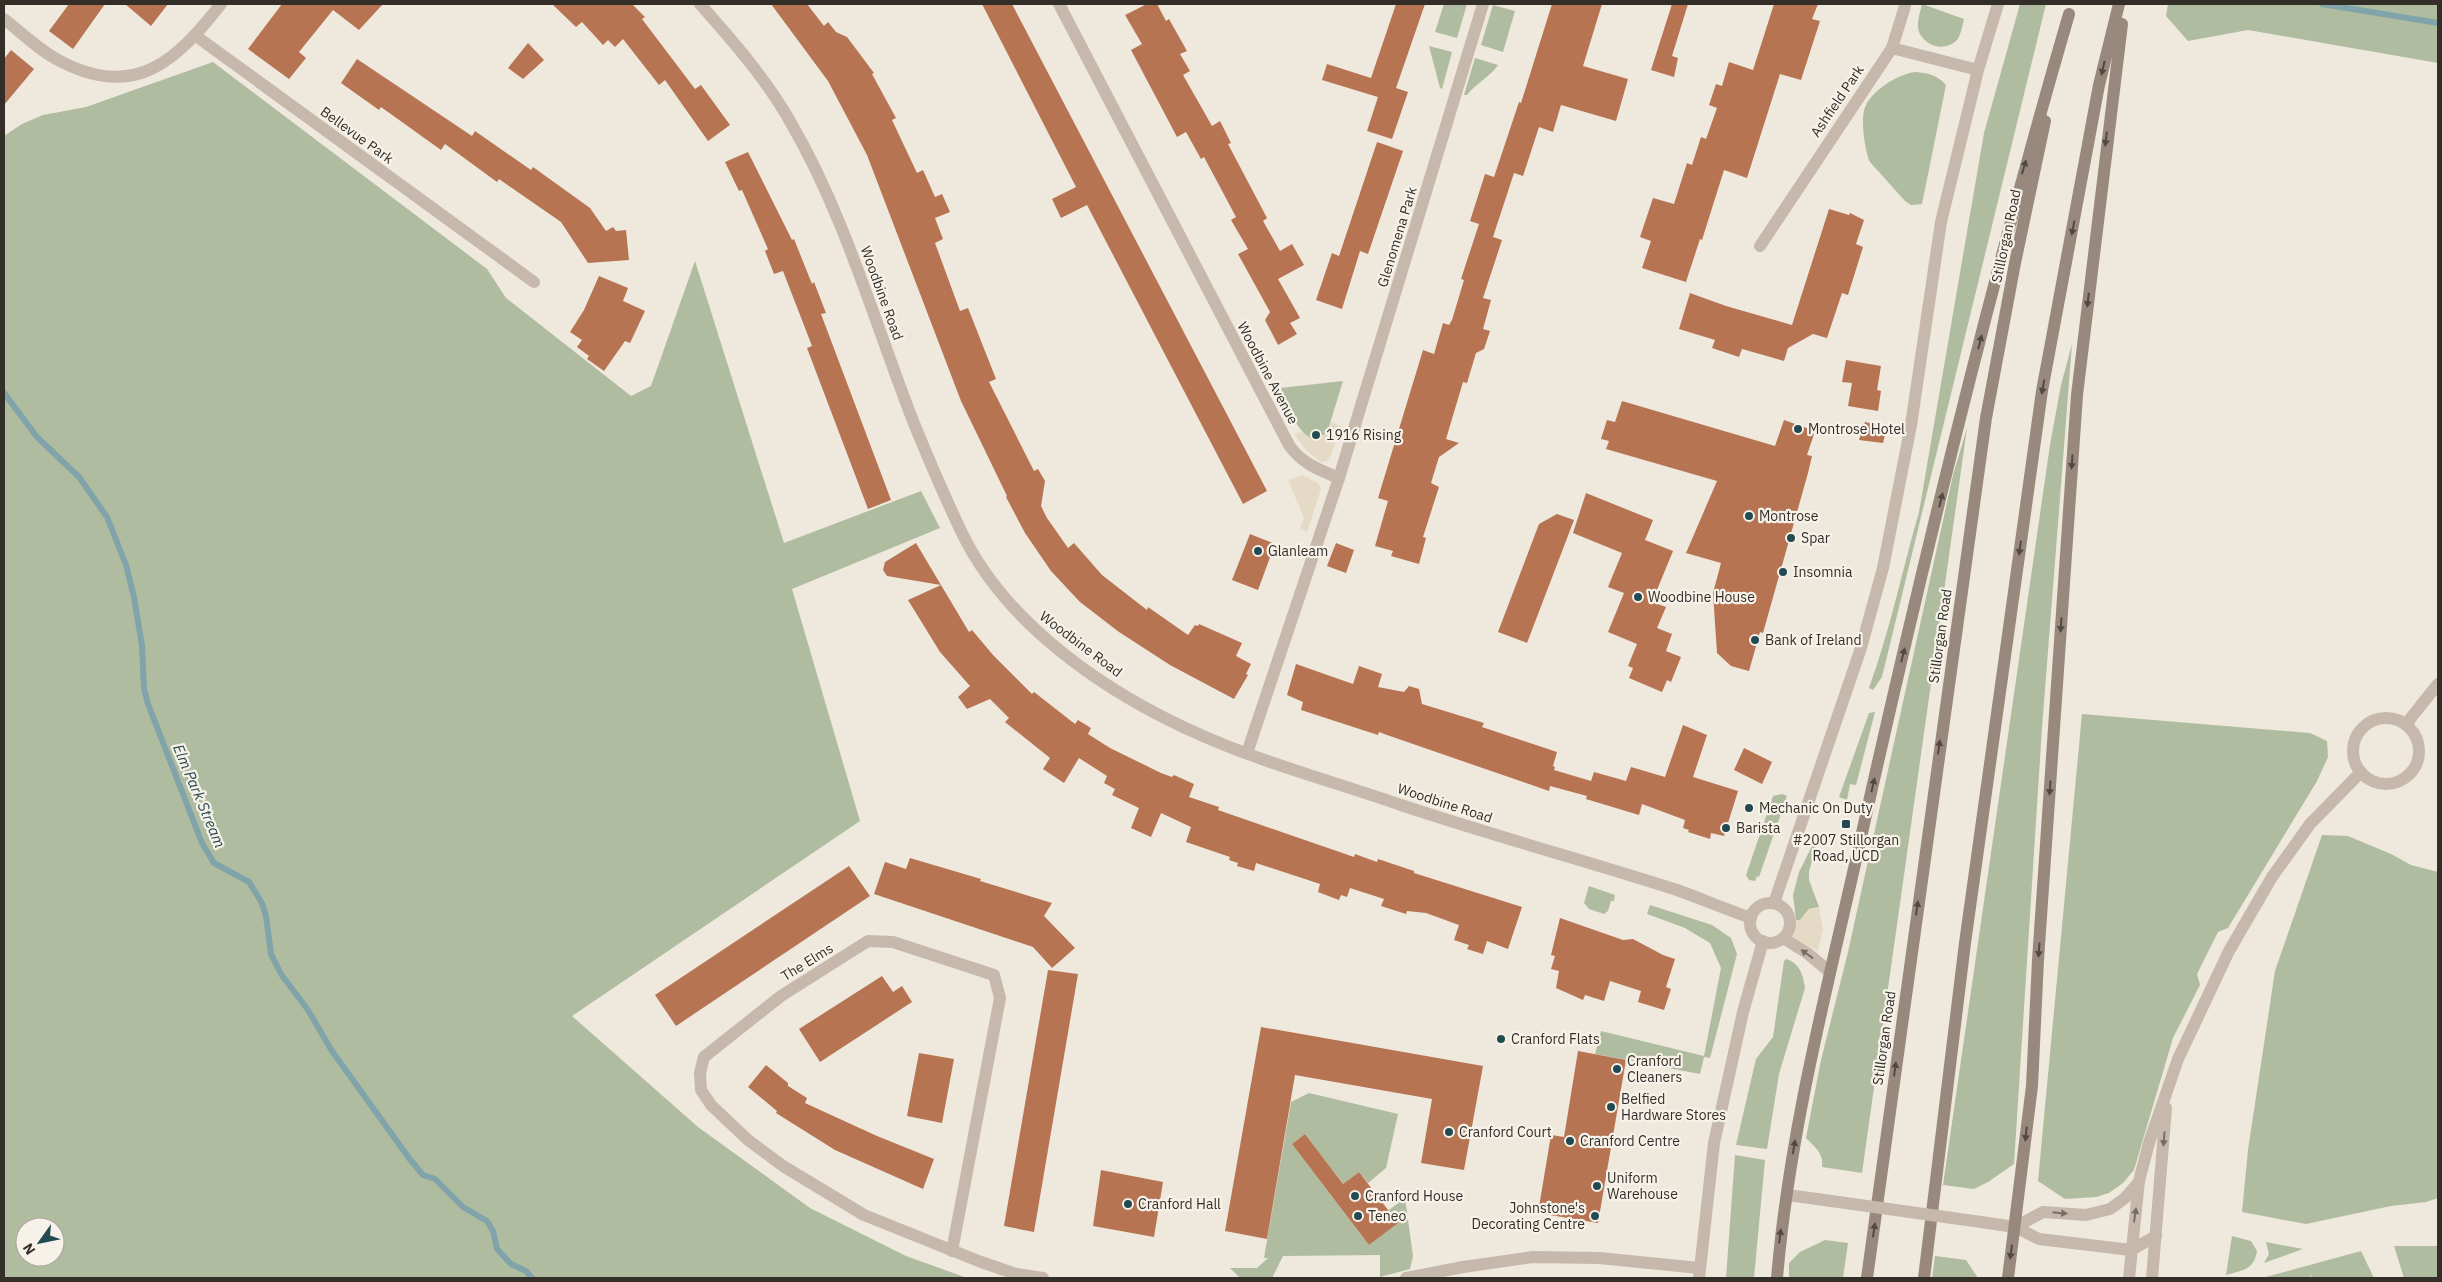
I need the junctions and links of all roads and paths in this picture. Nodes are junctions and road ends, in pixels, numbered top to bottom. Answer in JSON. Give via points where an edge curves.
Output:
{"nodes":[{"id":1,"x":221,"y":4,"type":"edge"},
{"id":2,"x":700,"y":4,"type":"edge"},
{"id":3,"x":1058,"y":4,"type":"edge"},
{"id":4,"x":1483,"y":4,"type":"edge"},
{"id":5,"x":1998,"y":4,"type":"edge"},
{"id":6,"x":2119,"y":4,"type":"edge"},
{"id":7,"x":2124,"y":4,"type":"edge"},
{"id":8,"x":1905,"y":6,"type":"dead end"},
{"id":9,"x":2070,"y":9,"type":"edge"},
{"id":10,"x":4,"y":18,"type":"edge"},
{"id":11,"x":196,"y":36,"type":"junction"},
{"id":12,"x":1892,"y":48,"type":"junction"},
{"id":13,"x":1978,"y":70,"type":"junction"},
{"id":14,"x":1760,"y":246,"type":"dead end"},
{"id":15,"x":534,"y":282,"type":"dead end"},
{"id":16,"x":1339,"y":478,"type":"junction"},
{"id":17,"x":2438,"y":684,"type":"edge"},
{"id":18,"x":2406,"y":724,"type":"junction"},
{"id":19,"x":1247,"y":753,"type":"junction"},
{"id":20,"x":2361,"y":772,"type":"junction"},
{"id":21,"x":1774,"y":903,"type":"junction"},
{"id":22,"x":1751,"y":918,"type":"junction"},
{"id":23,"x":1783,"y":938,"type":"junction"},
{"id":24,"x":1763,"y":941,"type":"junction"},
{"id":25,"x":1830,"y":972,"type":"junction"},
{"id":26,"x":2167,"y":1090,"type":"junction"},
{"id":27,"x":2139,"y":1181,"type":"junction"},
{"id":28,"x":1787,"y":1195,"type":"junction"},
{"id":29,"x":2015,"y":1227,"type":"junction"},
{"id":30,"x":2156,"y":1236,"type":"junction"},
{"id":31,"x":2131,"y":1250,"type":"junction"},
{"id":32,"x":952,"y":1251,"type":"junction"},
{"id":33,"x":1699,"y":1273,"type":"edge"},
{"id":34,"x":1043,"y":1278,"type":"edge"},
{"id":35,"x":1406,"y":1278,"type":"edge"},
{"id":36,"x":1777,"y":1278,"type":"edge"},
{"id":37,"x":1867,"y":1278,"type":"edge"},
{"id":38,"x":1924,"y":1278,"type":"edge"},
{"id":39,"x":2008,"y":1278,"type":"edge"},
{"id":40,"x":2128,"y":1278,"type":"edge"},
{"id":41,"x":2152,"y":1278,"type":"edge"}],
"edges":[{"from":1,"to":11,"type":"street"},
{"from":2,"to":19,"type":"street","name":"Woodbine Road","via":[[791,122],[841,225],[914,424],[963,534],[995,586],[1034,631],[1098,677],[1145,708]]},
{"from":3,"to":16,"type":"street","name":"Woodbine Avenue","via":[[1289,445],[1308,464]]},
{"from":4,"to":16,"type":"street","name":"Glenomena Park"},
{"from":5,"to":13,"type":"street"},
{"from":6,"to":38,"type":"main road","one_way":true,"via":[[2099,86],[2042,391],[1965,942]]},
{"from":7,"to":29,"type":"main road","one_way":true,"via":[[2077,395],[2039,940],[2032,1086]]},
{"from":8,"to":12,"type":"street","name":"Ashfield Park"},
{"from":25,"to":9,"type":"main road","one_way":true,"via":[[1931,537],[2021,178]]},
{"from":37,"to":9,"type":"main road","name":"Stillorgan Road","one_way":true,"via":[[1986,418],[2015,263]]},
{"from":10,"to":11,"type":"street","via":[[60,61],[93,76],[120,77],[164,64]]},
{"from":11,"to":15,"type":"street","name":"Bellevue Park"},
{"from":12,"to":13,"type":"street"},
{"from":12,"to":14,"type":"street","name":"Ashfield Park"},
{"from":13,"to":21,"type":"street","via":[[1941,222],[1910,435],[1883,568],[1861,648]]},
{"from":16,"to":19,"type":"street"},
{"from":17,"to":18,"type":"street"},
{"from":18,"to":20,"type":"street","via":[[2386,718],[2376,719],[2359,731],[2353,752]]},
{"from":18,"to":20,"type":"street","via":[[2413,731],[2419,750],[2414,768],[2407,776],[2389,784],[2369,779]]},
{"from":19,"to":22,"type":"street","name":"Woodbine Road","via":[[1491,834],[1678,890]]},
{"from":20,"to":26,"type":"street","via":[[2310,824],[2272,877],[2229,951],[2178,1059]]},
{"from":21,"to":22,"type":"street","via":[[1757,908]]},
{"from":21,"to":23,"type":"street","via":[[1785,910],[1790,921]]},
{"from":22,"to":24,"type":"street","via":[[1754,934]]},
{"from":23,"to":24,"type":"street"},
{"from":25,"to":23,"type":"street","one_way":true},
{"from":24,"to":33,"type":"street","via":[[1741,1019],[1714,1143]]},
{"from":28,"to":25,"type":"main road","one_way":true,"via":[[1800,1113]]},
{"from":26,"to":27,"type":"street"},
{"from":26,"to":30,"type":"street","one_way":true},
{"from":29,"to":27,"type":"street","one_way":true,"via":[[2043,1212],[2086,1215],[2110,1209],[2125,1198]]},
{"from":31,"to":27,"type":"street","one_way":true},
{"from":28,"to":29,"type":"street","bridge":true},
{"from":36,"to":28,"type":"main road","one_way":true},
{"from":29,"to":31,"type":"street","via":[[2040,1239]]},
{"from":29,"to":39,"type":"main road","one_way":true},
{"from":30,"to":31,"type":"street"},
{"from":30,"to":41,"type":"street"},
{"from":31,"to":40,"type":"street"},
{"from":32,"to":32,"type":"street","name":"The Elms","via":[[1000,998],[994,975],[893,942],[868,941],[781,996],[704,1057],[700,1074],[702,1090],[711,1105],[748,1140],[783,1166],[864,1216]]},
{"from":32,"to":34,"type":"street","name":"The Elms","via":[[1016,1274]]},
{"from":33,"to":35,"type":"street","via":[[1599,1258],[1533,1257]]}]}
